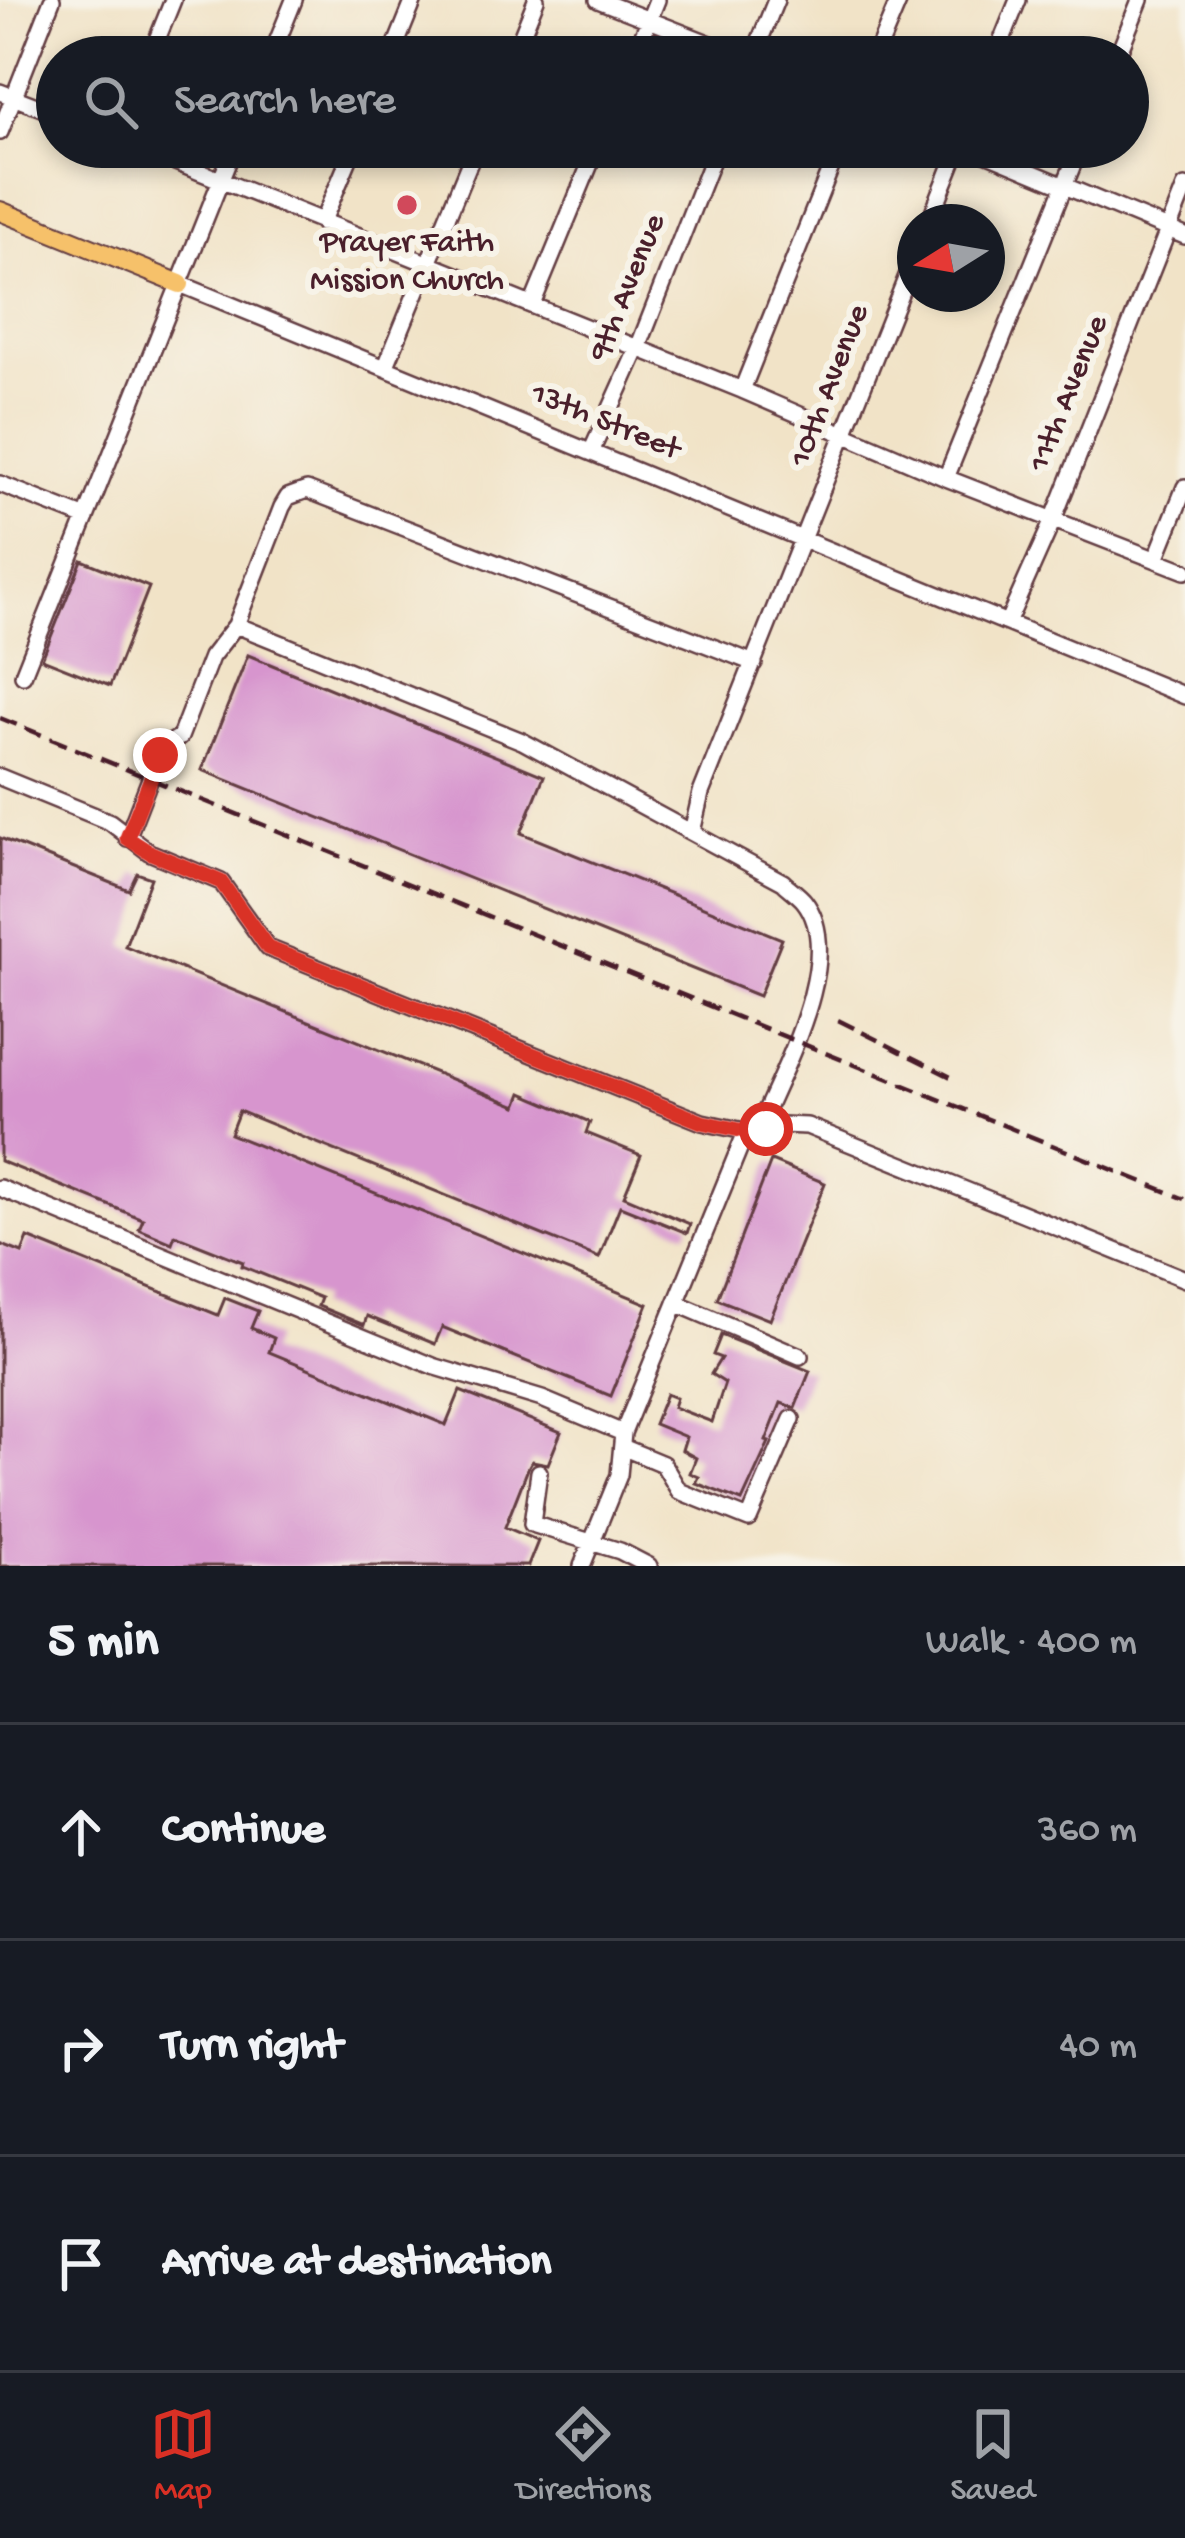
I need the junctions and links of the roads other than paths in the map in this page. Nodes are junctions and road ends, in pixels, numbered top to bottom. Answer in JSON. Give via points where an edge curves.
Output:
{"nodes":[{"id":1,"x":52,"y":0,"type":"edge"},
{"id":2,"x":173,"y":0,"type":"edge"},
{"id":3,"x":294,"y":0,"type":"edge"},
{"id":4,"x":414,"y":0,"type":"edge"},
{"id":5,"x":536,"y":0,"type":"edge"},
{"id":6,"x":598,"y":0,"type":"edge"},
{"id":7,"x":657,"y":0,"type":"edge"},
{"id":8,"x":776,"y":0,"type":"edge"},
{"id":9,"x":899,"y":0,"type":"edge"},
{"id":10,"x":1018,"y":0,"type":"edge"},
{"id":11,"x":1140,"y":0,"type":"edge"},
{"id":12,"x":649,"y":20,"type":"junction"},
{"id":13,"x":158,"y":36,"type":"edge"},
{"id":14,"x":279,"y":36,"type":"edge"},
{"id":15,"x":399,"y":36,"type":"edge"},
{"id":16,"x":521,"y":36,"type":"edge"},
{"id":17,"x":643,"y":36,"type":"edge"},
{"id":18,"x":690,"y":36,"type":"edge"},
{"id":19,"x":761,"y":36,"type":"edge"},
{"id":20,"x":884,"y":36,"type":"edge"},
{"id":21,"x":1003,"y":36,"type":"edge"},
{"id":22,"x":1125,"y":36,"type":"edge"},
{"id":23,"x":7,"y":94,"type":"edge"},
{"id":24,"x":36,"y":106,"type":"edge"},
{"id":25,"x":0,"y":132,"type":"edge"},
{"id":26,"x":189,"y":168,"type":"edge"},
{"id":27,"x":225,"y":168,"type":"edge"},
{"id":28,"x":345,"y":168,"type":"edge"},
{"id":29,"x":468,"y":168,"type":"edge"},
{"id":30,"x":588,"y":168,"type":"edge"},
{"id":31,"x":710,"y":168,"type":"edge"},
{"id":32,"x":831,"y":168,"type":"edge"},
{"id":33,"x":950,"y":168,"type":"edge"},
{"id":34,"x":1024,"y":168,"type":"edge"},
{"id":35,"x":1071,"y":168,"type":"edge"},
{"id":36,"x":220,"y":181,"type":"junction"},
{"id":37,"x":1065,"y":184,"type":"junction"},
{"id":38,"x":1185,"y":187,"type":"edge"},
{"id":39,"x":935,"y":204,"type":"edge"},
{"id":40,"x":0,"y":211,"type":"edge"},
{"id":41,"x":322,"y":223,"type":"junction"},
{"id":42,"x":1168,"y":229,"type":"junction"},
{"id":43,"x":1185,"y":236,"type":"edge"},
{"id":44,"x":429,"y":265,"type":"junction"},
{"id":45,"x":180,"y":284,"type":"junction"},
{"id":46,"x":897,"y":301,"type":"edge"},
{"id":47,"x":532,"y":305,"type":"junction"},
{"id":48,"x":638,"y":348,"type":"junction"},
{"id":49,"x":386,"y":366,"type":"junction"},
{"id":50,"x":742,"y":390,"type":"junction"},
{"id":51,"x":844,"y":434,"type":"junction"},
{"id":52,"x":592,"y":450,"type":"junction"},
{"id":53,"x":946,"y":478,"type":"junction"},
{"id":54,"x":0,"y":484,"type":"edge"},
{"id":55,"x":1185,"y":487,"type":"edge"},
{"id":56,"x":86,"y":518,"type":"junction"},
{"id":57,"x":1053,"y":520,"type":"junction"},
{"id":58,"x":805,"y":538,"type":"junction"},
{"id":59,"x":1156,"y":559,"type":"junction"},
{"id":60,"x":1185,"y":571,"type":"edge"},
{"id":61,"x":1008,"y":621,"type":"junction"},
{"id":62,"x":236,"y":625,"type":"junction"},
{"id":63,"x":754,"y":663,"type":"junction"},
{"id":64,"x":22,"y":675,"type":"dead end"},
{"id":65,"x":1185,"y":696,"type":"edge"},
{"id":66,"x":0,"y":777,"type":"edge"},
{"id":67,"x":692,"y":832,"type":"junction"},
{"id":68,"x":127,"y":838,"type":"junction"},
{"id":69,"x":751,"y":1131,"type":"junction"},
{"id":70,"x":0,"y":1188,"type":"edge"},
{"id":71,"x":1185,"y":1280,"type":"edge"},
{"id":72,"x":676,"y":1303,"type":"junction"},
{"id":73,"x":800,"y":1356,"type":"dead end"},
{"id":74,"x":792,"y":1419,"type":"dead end"},
{"id":75,"x":622,"y":1440,"type":"junction"},
{"id":76,"x":539,"y":1472,"type":"dead end"},
{"id":77,"x":592,"y":1542,"type":"junction"},
{"id":78,"x":582,"y":1566,"type":"edge"},
{"id":79,"x":649,"y":1566,"type":"edge"}],
"edges":[{"from":1,"to":23,"type":"street"},
{"from":2,"to":13,"type":"street"},
{"from":3,"to":14,"type":"street"},
{"from":4,"to":15,"type":"street"},
{"from":5,"to":16,"type":"street"},
{"from":6,"to":12,"type":"street"},
{"from":7,"to":12,"type":"street"},
{"from":8,"to":19,"type":"street"},
{"from":9,"to":20,"type":"street"},
{"from":10,"to":21,"type":"street"},
{"from":11,"to":22,"type":"street"},
{"from":12,"to":17,"type":"street"},
{"from":12,"to":18,"type":"street"},
{"from":23,"to":24,"type":"street"},
{"from":23,"to":25,"type":"street"},
{"from":26,"to":36,"type":"street"},
{"from":27,"to":36,"type":"street"},
{"from":28,"to":41,"type":"street"},
{"from":29,"to":44,"type":"street"},
{"from":30,"to":47,"type":"street"},
{"from":31,"to":48,"type":"street","name":"9th Avenue"},
{"from":32,"to":50,"type":"street"},
{"from":33,"to":39,"type":"street"},
{"from":34,"to":37,"type":"street"},
{"from":35,"to":37,"type":"street"},
{"from":36,"to":41,"type":"street"},
{"from":36,"to":45,"type":"street"},
{"from":37,"to":42,"type":"street"},
{"from":37,"to":53,"type":"street"},
{"from":38,"to":42,"type":"street","name":"11th Avenue"},
{"from":40,"to":45,"type":"main road","name":"13th Street"},
{"from":41,"to":44,"type":"street"},
{"from":42,"to":43,"type":"street"},
{"from":42,"to":57,"type":"street","name":"11th Avenue"},
{"from":44,"to":47,"type":"street"},
{"from":44,"to":49,"type":"street"},
{"from":45,"to":49,"type":"street","name":"13th Street"},
{"from":45,"to":56,"type":"street"},
{"from":46,"to":51,"type":"street","name":"10th Avenue"},
{"from":47,"to":48,"type":"street"},
{"from":48,"to":50,"type":"street"},
{"from":48,"to":52,"type":"street","name":"9th Avenue"},
{"from":49,"to":52,"type":"street","name":"13th Street"},
{"from":50,"to":51,"type":"street"},
{"from":51,"to":53,"type":"street"},
{"from":51,"to":58,"type":"street","name":"10th Avenue"},
{"from":52,"to":58,"type":"street","name":"13th Street"},
{"from":53,"to":57,"type":"street"},
{"from":54,"to":56,"type":"street"},
{"from":55,"to":59,"type":"street"},
{"from":56,"to":64,"type":"street"},
{"from":57,"to":59,"type":"street"},
{"from":57,"to":61,"type":"street","name":"11th Avenue"},
{"from":58,"to":61,"type":"street","name":"13th Street"},
{"from":58,"to":63,"type":"street","name":"10th Avenue"},
{"from":59,"to":60,"type":"street"},
{"from":61,"to":65,"type":"street","name":"13th Street"},
{"from":62,"to":63,"type":"street","via":[[282,507],[307,490]]},
{"from":62,"to":67,"type":"street","via":[[522,741]]},
{"from":62,"to":68,"type":"street","via":[[212,657],[180,737],[162,748]]},
{"from":63,"to":67,"type":"street","name":"10th Avenue"},
{"from":66,"to":68,"type":"street","via":[[110,822]]},
{"from":67,"to":69,"type":"street","via":[[783,883],[806,903],[818,934],[820,968]]},
{"from":68,"to":69,"type":"street","via":[[221,882],[268,948],[702,1122]]},
{"from":69,"to":71,"type":"street","via":[[807,1126]]},
{"from":69,"to":72,"type":"street"},
{"from":70,"to":75,"type":"street","via":[[433,1366],[542,1400]]},
{"from":72,"to":73,"type":"street"},
{"from":72,"to":75,"type":"street"},
{"from":74,"to":75,"type":"street","via":[[749,1519],[679,1491],[663,1464]]},
{"from":75,"to":77,"type":"street","via":[[619,1475]]},
{"from":76,"to":77,"type":"street","via":[[532,1524]]},
{"from":77,"to":78,"type":"street"},
{"from":77,"to":79,"type":"street"}]}
